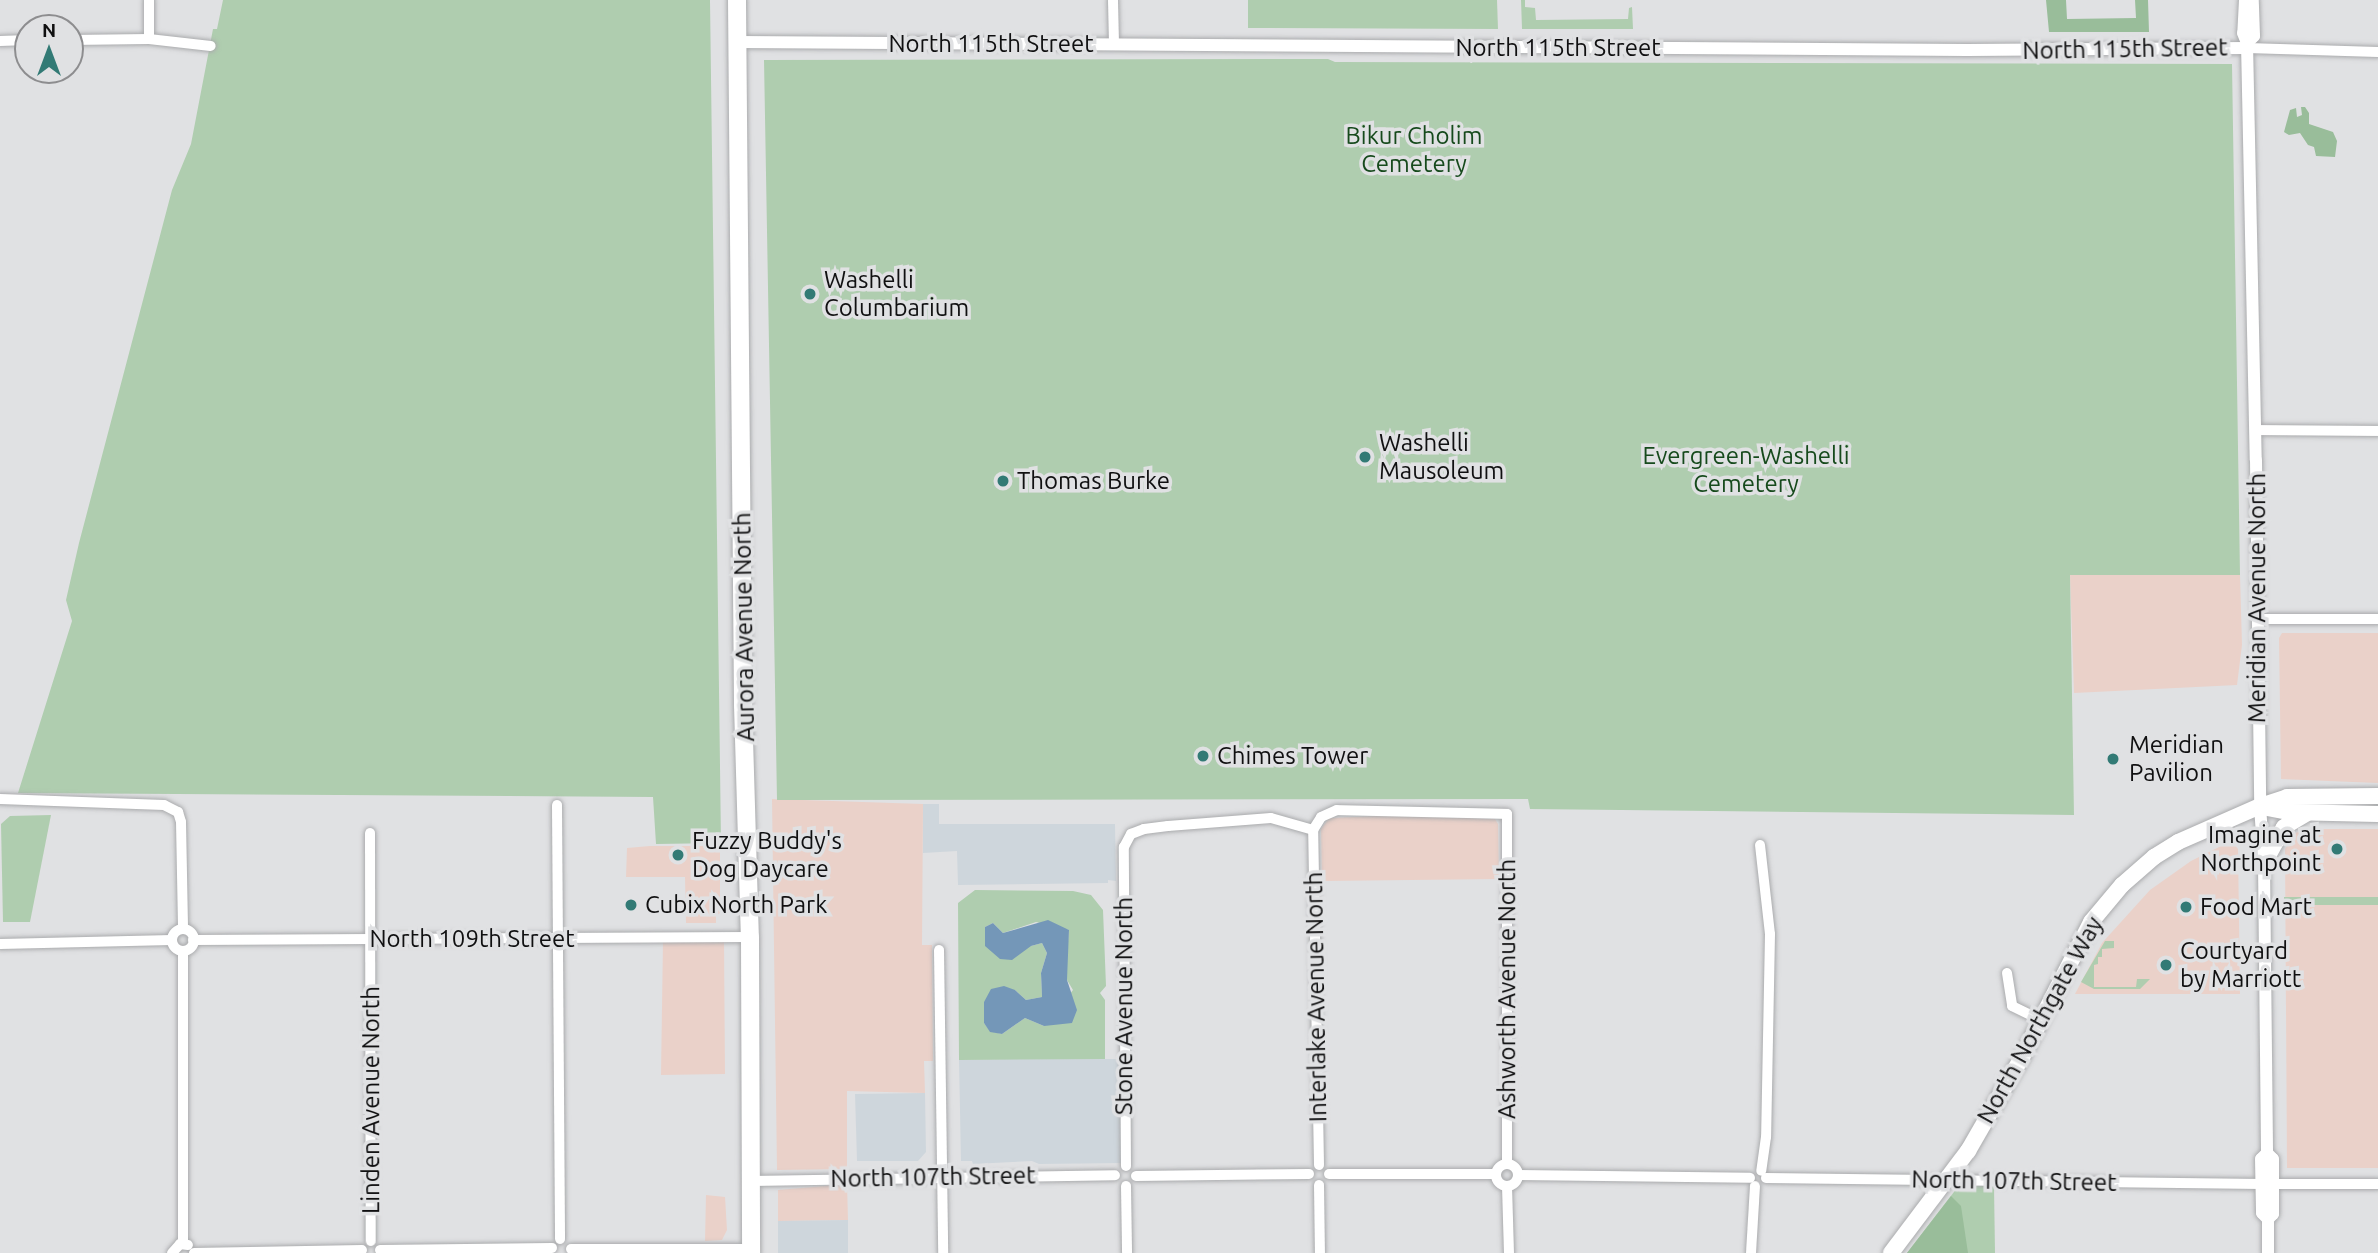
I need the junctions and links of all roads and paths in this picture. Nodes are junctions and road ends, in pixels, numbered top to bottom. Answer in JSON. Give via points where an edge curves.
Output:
{"nodes":[{"id":1,"x":149,"y":0,"type":"edge"},
{"id":2,"x":737,"y":0,"type":"edge"},
{"id":3,"x":1113,"y":0,"type":"edge"},
{"id":4,"x":2245,"y":0,"type":"edge"},
{"id":5,"x":2253,"y":0,"type":"edge"},
{"id":6,"x":149,"y":39,"type":"junction"},
{"id":7,"x":84,"y":40,"type":"edge"},
{"id":8,"x":738,"y":42,"type":"junction"},
{"id":9,"x":1114,"y":44,"type":"junction"},
{"id":10,"x":2247,"y":45,"type":"junction"},
{"id":11,"x":211,"y":46,"type":"dead end"},
{"id":12,"x":2378,"y":52,"type":"edge"},
{"id":13,"x":2255,"y":430,"type":"junction"},
{"id":14,"x":2378,"y":431,"type":"edge"},
{"id":15,"x":2258,"y":619,"type":"junction"},
{"id":16,"x":2378,"y":619,"type":"edge"},
{"id":17,"x":2378,"y":796,"type":"edge"},
{"id":18,"x":0,"y":799,"type":"edge"},
{"id":19,"x":557,"y":805,"type":"dead end"},
{"id":20,"x":2378,"y":805,"type":"edge"},
{"id":21,"x":2260,"y":806,"type":"junction"},
{"id":22,"x":2308,"y":813,"type":"junction"},
{"id":23,"x":2378,"y":814,"type":"edge"},
{"id":24,"x":1313,"y":830,"type":"junction"},
{"id":25,"x":370,"y":833,"type":"dead end"},
{"id":26,"x":1760,"y":845,"type":"dead end"},
{"id":27,"x":2264,"y":863,"type":"junction"},
{"id":28,"x":183,"y":929,"type":"junction"},
{"id":29,"x":750,"y":937,"type":"junction"},
{"id":30,"x":559,"y":939,"type":"junction"},
{"id":31,"x":172,"y":940,"type":"junction"},
{"id":32,"x":193,"y":940,"type":"junction"},
{"id":33,"x":372,"y":940,"type":"junction"},
{"id":34,"x":0,"y":944,"type":"edge"},
{"id":35,"x":939,"y":950,"type":"dead end"},
{"id":36,"x":183,"y":951,"type":"junction"},
{"id":37,"x":2007,"y":973,"type":"dead end"},
{"id":38,"x":2041,"y":1020,"type":"junction"},
{"id":39,"x":1507,"y":1164,"type":"junction"},
{"id":40,"x":1318,"y":1165,"type":"junction"},
{"id":41,"x":1126,"y":1166,"type":"junction"},
{"id":42,"x":1309,"y":1174,"type":"junction"},
{"id":43,"x":1329,"y":1174,"type":"junction"},
{"id":44,"x":1496,"y":1174,"type":"junction"},
{"id":45,"x":1115,"y":1175,"type":"junction"},
{"id":46,"x":1518,"y":1175,"type":"junction"},
{"id":47,"x":1764,"y":1175,"type":"junction"},
{"id":48,"x":943,"y":1176,"type":"junction"},
{"id":49,"x":1136,"y":1176,"type":"junction"},
{"id":50,"x":1948,"y":1179,"type":"junction"},
{"id":51,"x":751,"y":1181,"type":"junction"},
{"id":52,"x":1753,"y":1182,"type":"junction"},
{"id":53,"x":2267,"y":1184,"type":"junction"},
{"id":54,"x":2378,"y":1184,"type":"edge"},
{"id":55,"x":1319,"y":1185,"type":"junction"},
{"id":56,"x":1126,"y":1186,"type":"junction"},
{"id":57,"x":1507,"y":1186,"type":"junction"},
{"id":58,"x":560,"y":1239,"type":"junction"},
{"id":59,"x":372,"y":1241,"type":"junction"},
{"id":60,"x":183,"y":1244,"type":"junction"},
{"id":61,"x":380,"y":1251,"type":"edge"},
{"id":62,"x":552,"y":1251,"type":"edge"},
{"id":63,"x":570,"y":1251,"type":"edge"},
{"id":64,"x":751,"y":1251,"type":"edge"},
{"id":65,"x":363,"y":1252,"type":"edge"},
{"id":66,"x":173,"y":1253,"type":"edge"},
{"id":67,"x":194,"y":1253,"type":"edge"},
{"id":68,"x":943,"y":1253,"type":"edge"},
{"id":69,"x":1127,"y":1253,"type":"edge"},
{"id":70,"x":1321,"y":1253,"type":"edge"},
{"id":71,"x":1508,"y":1253,"type":"edge"},
{"id":72,"x":1751,"y":1253,"type":"edge"},
{"id":73,"x":1891,"y":1253,"type":"edge"},
{"id":74,"x":2268,"y":1253,"type":"edge"}],
"edges":[{"from":1,"to":6,"type":"street"},
{"from":2,"to":8,"type":"highway","name":"Aurora Avenue North"},
{"from":3,"to":9,"type":"street"},
{"from":4,"to":10,"type":"street","name":"Meridian Avenue North"},
{"from":5,"to":10,"type":"street","name":"Meridian Avenue North","via":[[2254,36]]},
{"from":6,"to":7,"type":"street"},
{"from":6,"to":11,"type":"street"},
{"from":8,"to":9,"type":"street","name":"North 115th Street"},
{"from":8,"to":29,"type":"highway","name":"Aurora Avenue North","via":[[743,705]]},
{"from":9,"to":10,"type":"street","name":"North 115th Street","via":[[1953,50]]},
{"from":10,"to":12,"type":"street","name":"North 115th Street"},
{"from":10,"to":13,"type":"street","name":"Meridian Avenue North"},
{"from":13,"to":14,"type":"street"},
{"from":13,"to":15,"type":"street","name":"Meridian Avenue North"},
{"from":15,"to":16,"type":"street"},
{"from":15,"to":21,"type":"street","name":"Meridian Avenue North"},
{"from":17,"to":21,"type":"main road","name":"North Northgate Way","via":[[2287,797]]},
{"from":18,"to":28,"type":"street","via":[[163,805],[178,812]]},
{"from":19,"to":30,"type":"street"},
{"from":20,"to":21,"type":"main road"},
{"from":21,"to":22,"type":"main road"},
{"from":21,"to":27,"type":"street","name":"Meridian Avenue North"},
{"from":21,"to":38,"type":"main road","name":"North Northgate Way","via":[[2178,842],[2122,885],[2091,922]]},
{"from":22,"to":23,"type":"main road"},
{"from":22,"to":27,"type":"main road","via":[[2284,827]]},
{"from":24,"to":39,"type":"street","name":"Ashworth Avenue North","via":[[1321,817],[1337,810],[1507,814]]},
{"from":24,"to":40,"type":"street","name":"Interlake Avenue North"},
{"from":24,"to":41,"type":"street","name":"Stone Avenue North","via":[[1271,818],[1168,826],[1131,834],[1124,847]]},
{"from":25,"to":33,"type":"street","name":"Linden Avenue North"},
{"from":26,"to":47,"type":"street","via":[[1770,934]]},
{"from":27,"to":53,"type":"street","name":"Meridian Avenue North","via":[[2267,1153],[2273,1159]]},
{"from":28,"to":31,"type":"street","via":[[175,932]]},
{"from":28,"to":32,"type":"street"},
{"from":29,"to":30,"type":"street","name":"North 109th Street"},
{"from":29,"to":51,"type":"highway","name":"Aurora Avenue North"},
{"from":30,"to":33,"type":"street","name":"North 109th Street"},
{"from":30,"to":58,"type":"street"},
{"from":31,"to":34,"type":"street"},
{"from":31,"to":36,"type":"street","via":[[175,948]]},
{"from":32,"to":33,"type":"street","name":"North 109th Street"},
{"from":32,"to":36,"type":"street"},
{"from":33,"to":59,"type":"street","name":"Linden Avenue North"},
{"from":35,"to":48,"type":"street"},
{"from":36,"to":60,"type":"street"},
{"from":37,"to":38,"type":"street","via":[[2012,1006]]},
{"from":38,"to":50,"type":"main road","name":"North Northgate Way","via":[[1986,1121]]},
{"from":39,"to":44,"type":"street"},
{"from":39,"to":46,"type":"street","via":[[1515,1167]]},
{"from":40,"to":42,"type":"street"},
{"from":40,"to":43,"type":"street","via":[[1326,1167]]},
{"from":41,"to":45,"type":"street"},
{"from":41,"to":49,"type":"street","via":[[1134,1169]]},
{"from":42,"to":49,"type":"street"},
{"from":42,"to":55,"type":"street"},
{"from":43,"to":44,"type":"street"},
{"from":43,"to":55,"type":"street"},
{"from":44,"to":57,"type":"street","via":[[1497,1181]]},
{"from":45,"to":48,"type":"street","name":"North 107th Street"},
{"from":45,"to":56,"type":"street","via":[[1119,1184]]},
{"from":46,"to":52,"type":"street"},
{"from":46,"to":57,"type":"street","via":[[1515,1183]]},
{"from":47,"to":50,"type":"street","name":"North 107th Street"},
{"from":47,"to":52,"type":"street","via":[[1753,1172]]},
{"from":48,"to":51,"type":"street","name":"North 107th Street"},
{"from":48,"to":68,"type":"street"},
{"from":49,"to":56,"type":"street","via":[[1134,1183]]},
{"from":50,"to":53,"type":"street","name":"North 107th Street"},
{"from":50,"to":73,"type":"main road","name":"North Northgate Way"},
{"from":51,"to":64,"type":"highway","name":"Aurora Avenue North"},
{"from":52,"to":72,"type":"street"},
{"from":53,"to":54,"type":"street","name":"North 107th Street"},
{"from":53,"to":74,"type":"street","name":"Meridian Avenue North","via":[[2273,1214],[2268,1219]]},
{"from":55,"to":70,"type":"street"},
{"from":56,"to":69,"type":"street"},
{"from":57,"to":71,"type":"street"},
{"from":58,"to":62,"type":"street"},
{"from":58,"to":63,"type":"street","via":[[567,1241]]},
{"from":59,"to":61,"type":"street"},
{"from":59,"to":65,"type":"street","via":[[364,1245]]},
{"from":60,"to":66,"type":"street"},
{"from":60,"to":67,"type":"street","via":[[190,1245]]},
{"from":61,"to":62,"type":"street"},
{"from":63,"to":64,"type":"street"},
{"from":65,"to":67,"type":"street"}]}
